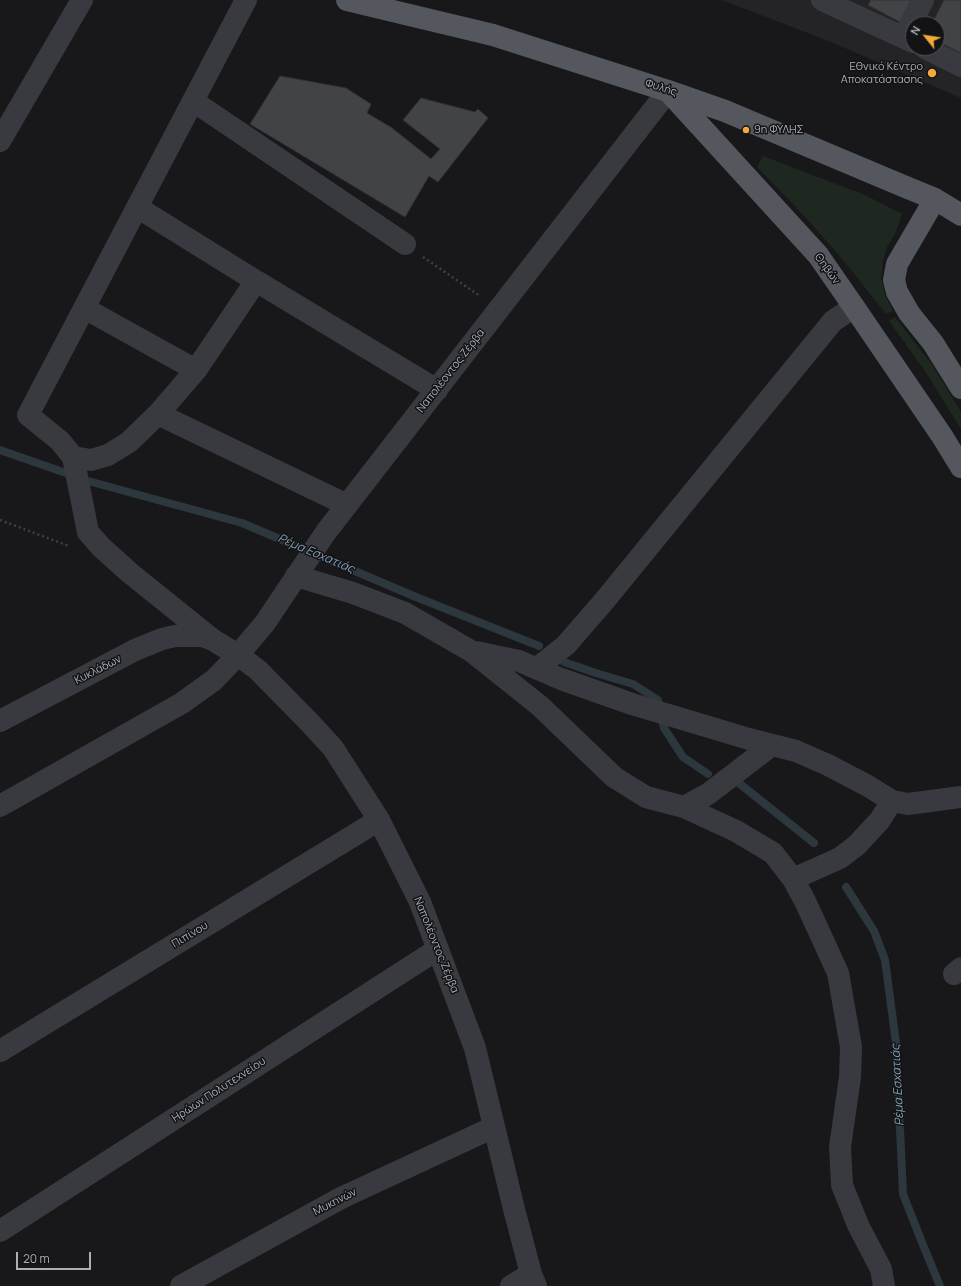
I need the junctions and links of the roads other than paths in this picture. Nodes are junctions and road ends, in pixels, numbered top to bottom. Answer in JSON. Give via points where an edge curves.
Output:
{"nodes":[{"id":1,"x":82,"y":0,"type":"edge"},
{"id":2,"x":246,"y":0,"type":"edge"},
{"id":3,"x":347,"y":0,"type":"edge"},
{"id":4,"x":822,"y":0,"type":"edge"},
{"id":5,"x":923,"y":0,"type":"edge"},
{"id":6,"x":917,"y":16,"type":"edge"},
{"id":7,"x":905,"y":37,"type":"edge"},
{"id":8,"x":942,"y":56,"type":"edge"},
{"id":9,"x":961,"y":66,"type":"edge"},
{"id":10,"x":668,"y":91,"type":"junction"},
{"id":11,"x":193,"y":101,"type":"junction"},
{"id":12,"x":0,"y":142,"type":"edge"},
{"id":13,"x":935,"y":199,"type":"junction"},
{"id":14,"x":137,"y":207,"type":"junction"},
{"id":15,"x":961,"y":215,"type":"edge"},
{"id":16,"x":405,"y":244,"type":"road end"},
{"id":17,"x":256,"y":281,"type":"junction"},
{"id":18,"x":854,"y":307,"type":"junction"},
{"id":19,"x":84,"y":308,"type":"junction"},
{"id":20,"x":196,"y":370,"type":"junction"},
{"id":21,"x":961,"y":388,"type":"edge"},
{"id":22,"x":437,"y":390,"type":"junction"},
{"id":23,"x":158,"y":414,"type":"junction"},
{"id":24,"x":73,"y":457,"type":"junction"},
{"id":25,"x":961,"y":467,"type":"edge"},
{"id":26,"x":347,"y":505,"type":"junction"},
{"id":27,"x":300,"y":571,"type":"junction"},
{"id":28,"x":207,"y":638,"type":"junction"},
{"id":29,"x":471,"y":651,"type":"junction"},
{"id":30,"x":238,"y":655,"type":"junction"},
{"id":31,"x":537,"y":668,"type":"junction"},
{"id":32,"x":0,"y":721,"type":"edge"},
{"id":33,"x":772,"y":745,"type":"junction"},
{"id":34,"x":961,"y":797,"type":"edge"},
{"id":35,"x":892,"y":801,"type":"junction"},
{"id":36,"x":0,"y":806,"type":"edge"},
{"id":37,"x":684,"y":807,"type":"junction"},
{"id":38,"x":380,"y":820,"type":"junction"},
{"id":39,"x":793,"y":879,"type":"junction"},
{"id":40,"x":438,"y":948,"type":"junction"},
{"id":41,"x":0,"y":1050,"type":"edge"},
{"id":42,"x":494,"y":1127,"type":"junction"},
{"id":43,"x":0,"y":1231,"type":"edge"},
{"id":44,"x":534,"y":1280,"type":"edge"},
{"id":45,"x":180,"y":1286,"type":"edge"},
{"id":46,"x":511,"y":1286,"type":"edge"},
{"id":47,"x":884,"y":1286,"type":"edge"}],
"edges":[{"from":1,"to":12,"type":"street"},
{"from":2,"to":11,"type":"street"},
{"from":3,"to":10,"type":"main road","name":"Φυλής","via":[[492,35]]},
{"from":4,"to":7,"type":"street"},
{"from":5,"to":6,"type":"street"},
{"from":8,"to":9,"type":"street"},
{"from":10,"to":13,"type":"main road","name":"Φυλής","via":[[724,110]]},
{"from":10,"to":18,"type":"main road","name":"Θηβών","via":[[818,255]]},
{"from":10,"to":22,"type":"street","name":"Ναπολέοντος Ζέρβα"},
{"from":11,"to":14,"type":"street"},
{"from":11,"to":16,"type":"street"},
{"from":13,"to":15,"type":"main road","name":"Φυλής"},
{"from":13,"to":21,"type":"main road","via":[[897,264],[894,280],[897,292],[909,313],[933,343]]},
{"from":14,"to":17,"type":"street"},
{"from":14,"to":19,"type":"street"},
{"from":17,"to":20,"type":"street"},
{"from":17,"to":22,"type":"street"},
{"from":18,"to":25,"type":"main road","name":"Θηβών"},
{"from":18,"to":31,"type":"street","via":[[833,321],[566,645]]},
{"from":19,"to":20,"type":"street"},
{"from":19,"to":24,"type":"street","via":[[28,415],[60,441]]},
{"from":20,"to":23,"type":"street"},
{"from":22,"to":26,"type":"street","name":"Ναπολέοντος Ζέρβα"},
{"from":23,"to":24,"type":"street","via":[[128,442],[108,455],[91,460]]},
{"from":23,"to":26,"type":"street"},
{"from":24,"to":28,"type":"street","name":"Ναπολέοντος Ζέρβα","via":[[88,532],[105,550]]},
{"from":26,"to":27,"type":"street","name":"Ναπολέοντος Ζέρβα"},
{"from":27,"to":29,"type":"street","via":[[405,613]]},
{"from":27,"to":30,"type":"street","name":"Ναπολέοντος Ζέρβα","via":[[265,623]]},
{"from":28,"to":30,"type":"street","name":"Ναπολέοντος Ζέρβα"},
{"from":28,"to":32,"type":"street","name":"Κυκλάδων","via":[[175,636],[162,639],[135,650]]},
{"from":29,"to":31,"type":"street","via":[[519,661]]},
{"from":29,"to":37,"type":"street","via":[[540,706],[614,777],[646,797]]},
{"from":30,"to":36,"type":"street","via":[[214,680],[182,703]]},
{"from":30,"to":38,"type":"street","name":"Ναπολέοντος Ζέρβα","via":[[258,670],[333,748]]},
{"from":31,"to":33,"type":"street","via":[[632,704]]},
{"from":33,"to":35,"type":"street","via":[[796,751],[828,765]]},
{"from":33,"to":37,"type":"street","via":[[708,794]]},
{"from":34,"to":35,"type":"street","via":[[908,804]]},
{"from":35,"to":39,"type":"street","via":[[880,820],[857,845],[840,858]]},
{"from":37,"to":39,"type":"street","via":[[736,831],[773,853]]},
{"from":38,"to":40,"type":"street","name":"Ναπολέοντος Ζέρβα","via":[[420,902]]},
{"from":38,"to":41,"type":"street","name":"Πιπίνου"},
{"from":39,"to":47,"type":"street","via":[[838,973],[851,1047],[850,1077],[840,1147],[842,1185],[858,1225],[881,1268]]},
{"from":40,"to":42,"type":"street","name":"Ναπολέοντος Ζέρβα","via":[[475,1048]]},
{"from":40,"to":43,"type":"street","name":"Ηρώων Πολυτεχνείου"},
{"from":42,"to":44,"type":"street","name":"Ναπολέοντος Ζέρβα"},
{"from":42,"to":45,"type":"street","name":"Μυκηνών","via":[[341,1198]]},
{"from":44,"to":46,"type":"street"}]}
